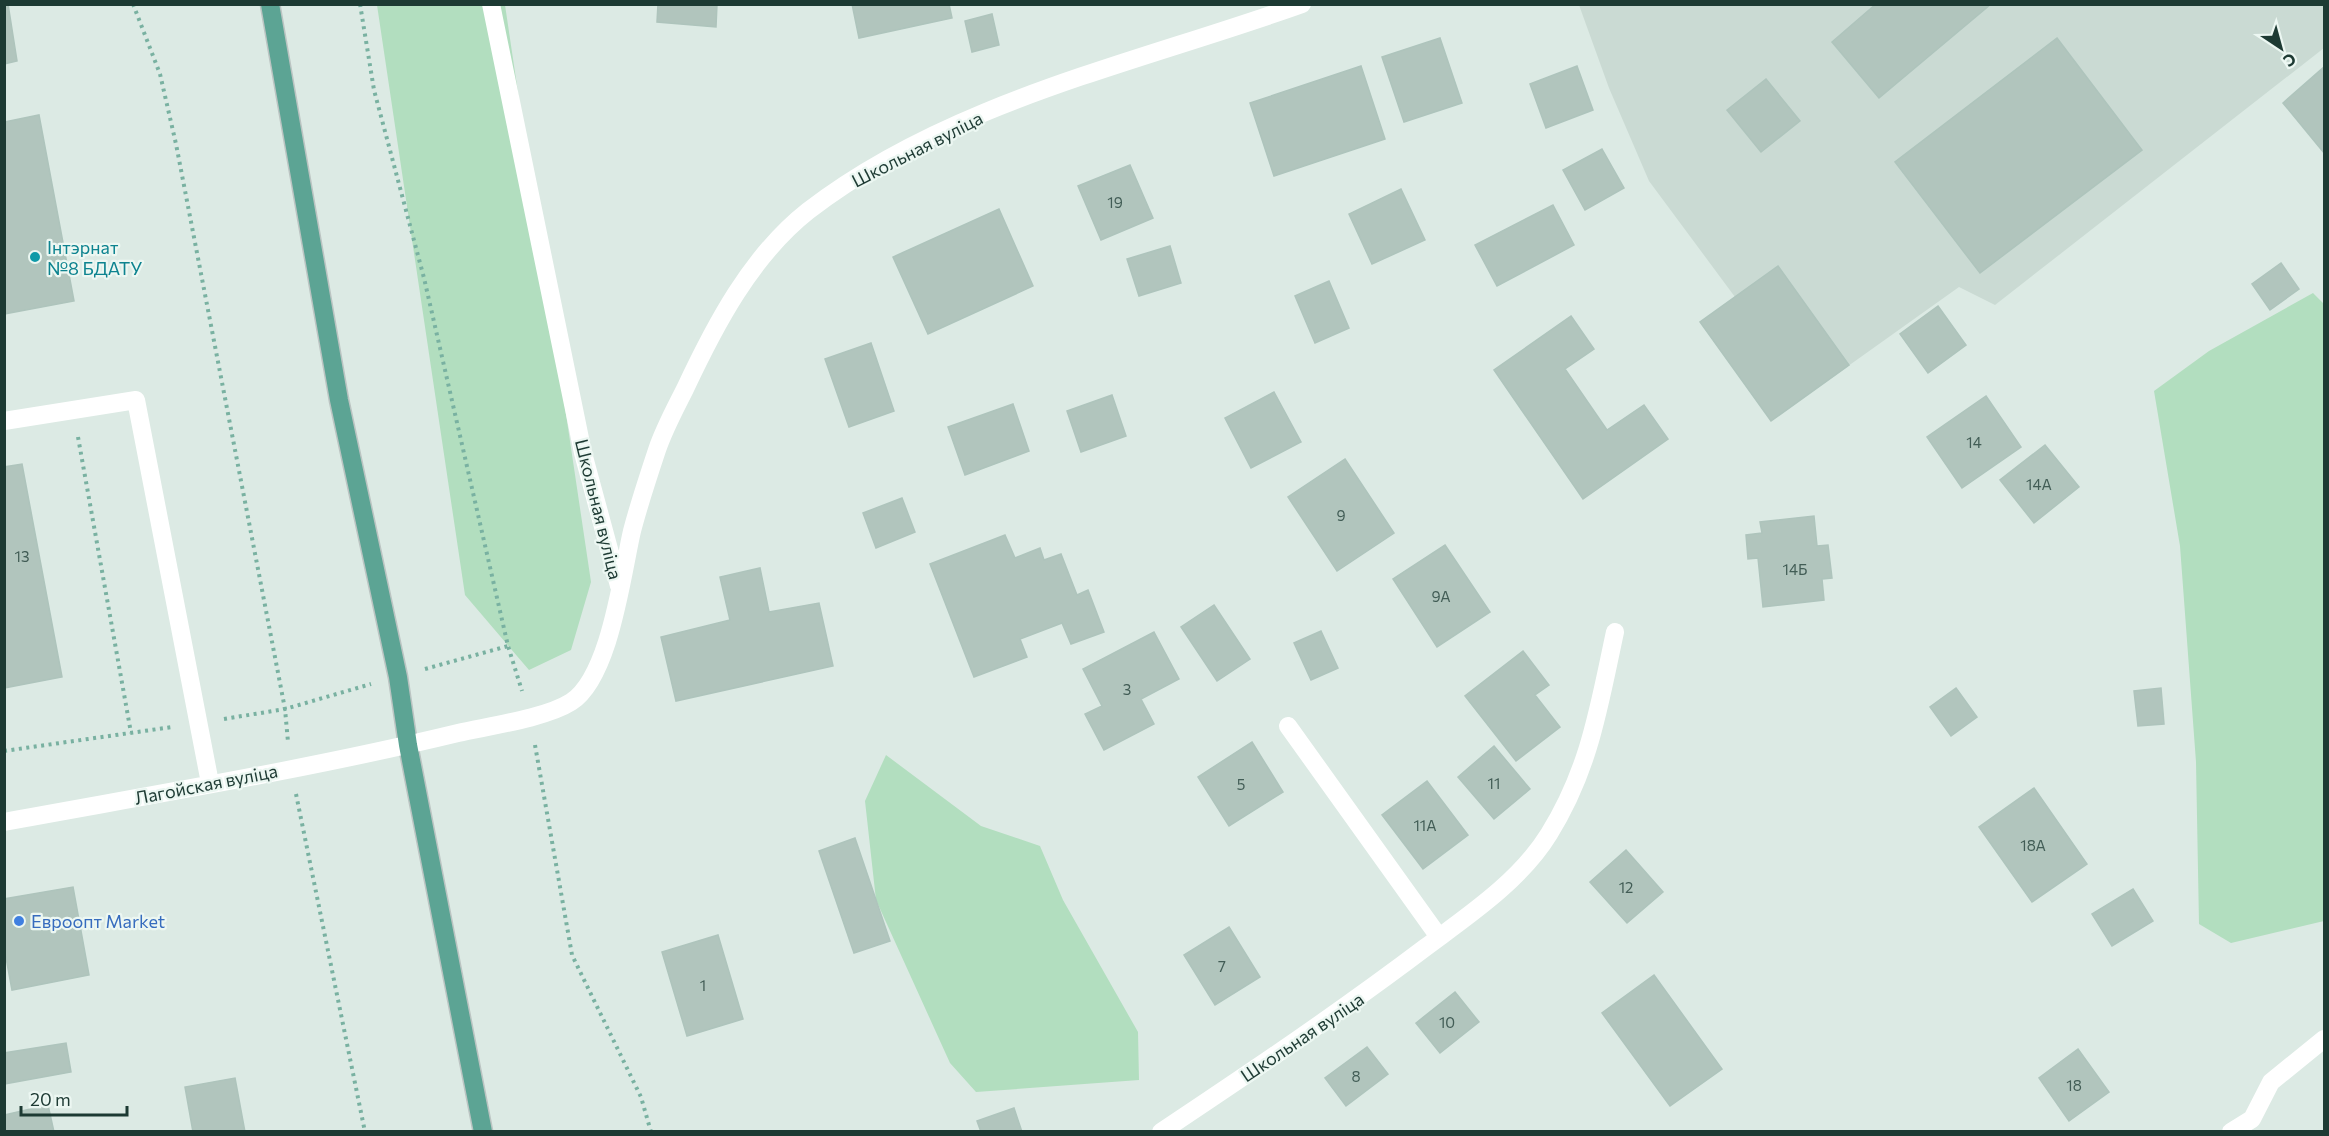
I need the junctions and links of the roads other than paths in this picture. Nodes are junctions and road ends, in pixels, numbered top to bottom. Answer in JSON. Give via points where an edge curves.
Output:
{"nodes":[{"id":1,"x":270,"y":4,"type":"edge"},
{"id":2,"x":491,"y":4,"type":"edge"},
{"id":3,"x":1302,"y":4,"type":"edge"},
{"id":4,"x":4,"y":421,"type":"edge"},
{"id":5,"x":620,"y":589,"type":"junction"},
{"id":6,"x":1615,"y":632,"type":"dead end"},
{"id":7,"x":1288,"y":726,"type":"dead end"},
{"id":8,"x":408,"y":745,"type":"junction"},
{"id":9,"x":210,"y":783,"type":"junction"},
{"id":10,"x":4,"y":822,"type":"edge"},
{"id":11,"x":1439,"y":938,"type":"junction"},
{"id":12,"x":2325,"y":1038,"type":"edge"},
{"id":13,"x":2258,"y":1125,"type":"edge"},
{"id":14,"x":483,"y":1131,"type":"edge"},
{"id":15,"x":1161,"y":1131,"type":"edge"},
{"id":16,"x":2230,"y":1131,"type":"edge"}],
"edges":[{"from":1,"to":8,"type":"main road","via":[[339,400],[398,677]]},
{"from":2,"to":5,"type":"street","name":"Школьная вуліца","via":[[583,453]]},
{"from":3,"to":5,"type":"street","name":"Школьная вуліца","via":[[1205,39],[1069,79],[963,123],[865,173],[805,214],[759,262],[715,326],[658,446],[633,527]]},
{"from":4,"to":9,"type":"street","via":[[136,400]]},
{"from":5,"to":8,"type":"street","name":"Школьная вуліца","via":[[607,643],[584,690],[572,702]]},
{"from":6,"to":11,"type":"street","name":"Школьная вуліца","via":[[1585,762],[1548,836],[1511,879]]},
{"from":7,"to":11,"type":"street"},
{"from":8,"to":9,"type":"street","name":"Лагойская вуліца"},
{"from":8,"to":14,"type":"main road"},
{"from":9,"to":10,"type":"street","name":"Лагойская вуліца"},
{"from":11,"to":15,"type":"street","name":"Школьная вуліца","via":[[1344,1009]]},
{"from":12,"to":13,"type":"street","via":[[2271,1082]]},
{"from":13,"to":16,"type":"street"}]}
